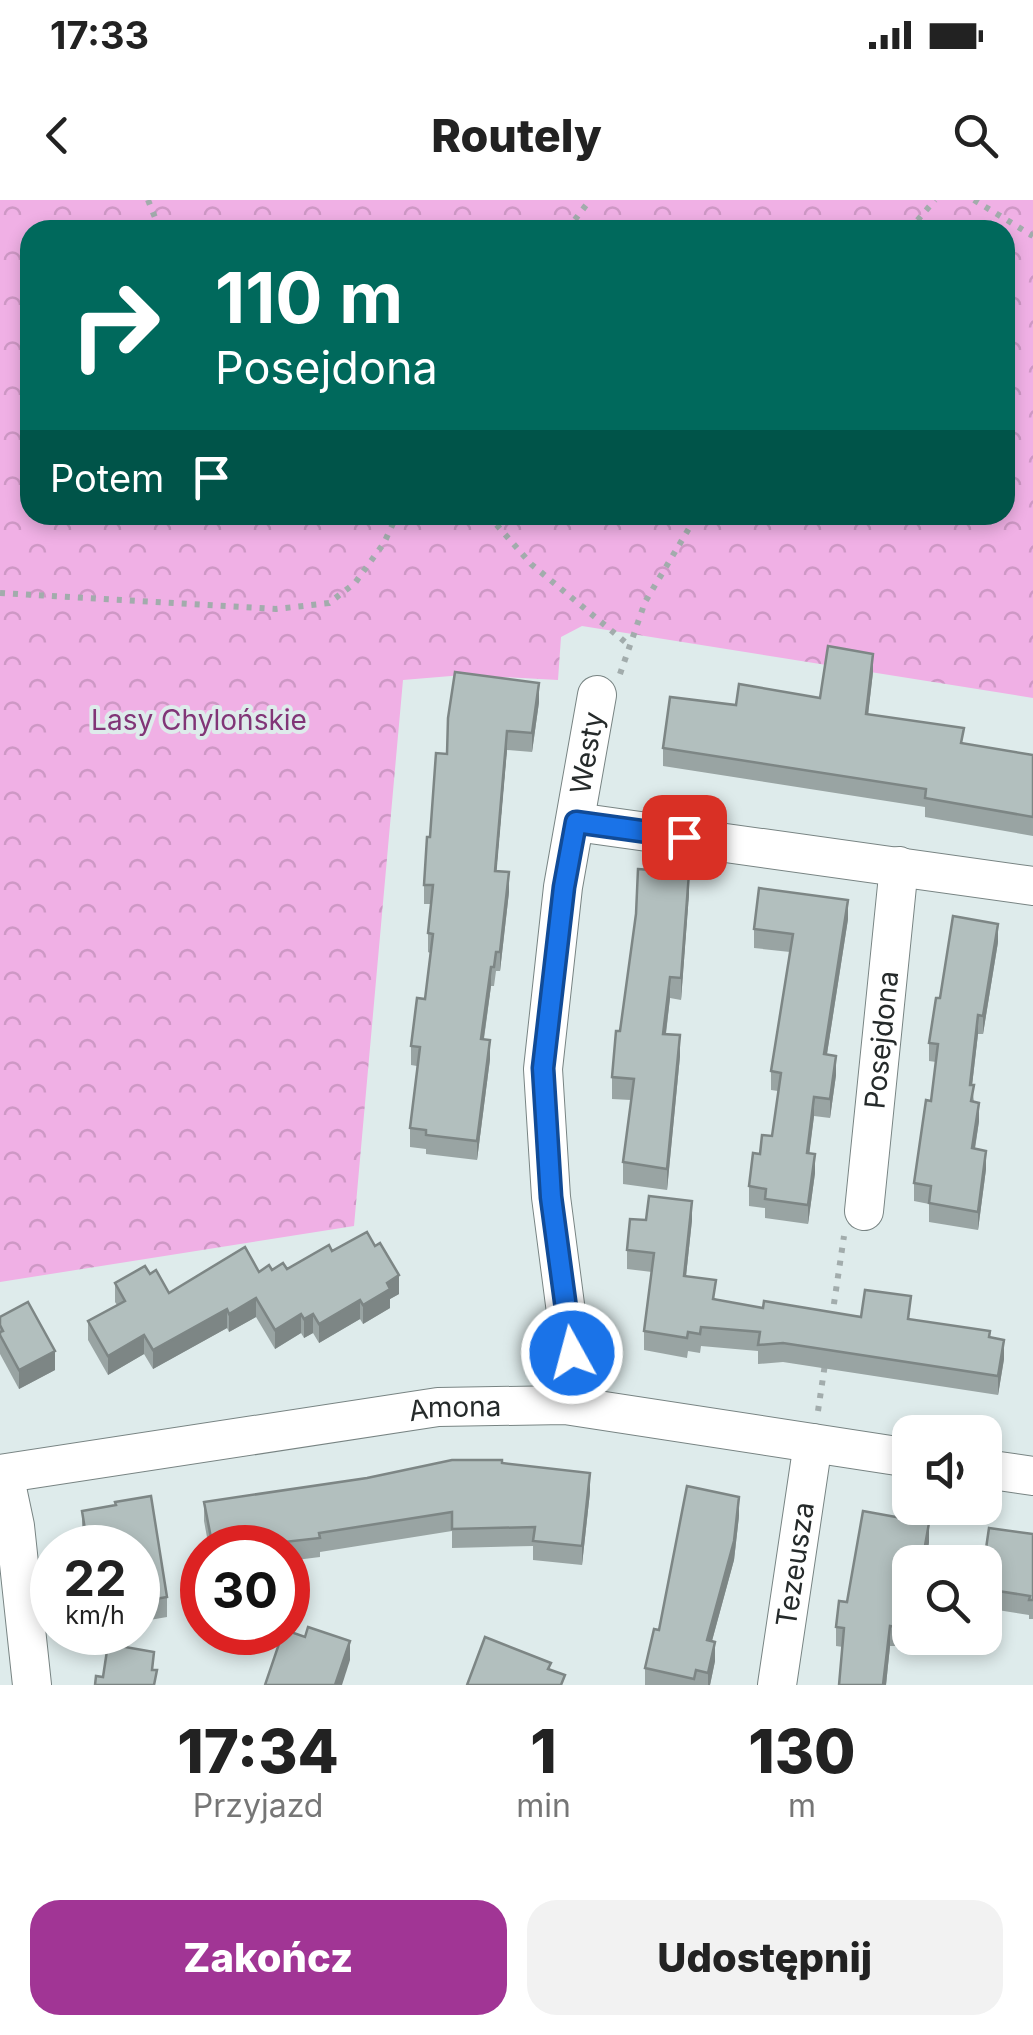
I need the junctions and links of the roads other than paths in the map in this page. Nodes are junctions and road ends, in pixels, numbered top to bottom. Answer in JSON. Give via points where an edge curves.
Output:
{"nodes":[{"id":1,"x":597,"y":695,"type":"road end"},
{"id":2,"x":576,"y":822,"type":"junction"},
{"id":3,"x":900,"y":866,"type":"junction"},
{"id":4,"x":1033,"y":886,"type":"edge"},
{"id":5,"x":864,"y":1210,"type":"road end"},
{"id":6,"x":565,"y":1404,"type":"junction"},
{"id":7,"x":813,"y":1443,"type":"junction"},
{"id":8,"x":892,"y":1455,"type":"edge"},
{"id":9,"x":1002,"y":1471,"type":"edge"},
{"id":10,"x":2,"y":1474,"type":"edge"},
{"id":11,"x":1033,"y":1476,"type":"edge"},
{"id":12,"x":32,"y":1685,"type":"edge"},
{"id":13,"x":778,"y":1685,"type":"edge"}],
"edges":[{"from":1,"to":2,"type":"street","name":"Westy"},
{"from":2,"to":3,"type":"street"},
{"from":2,"to":6,"type":"street","name":"Westy","via":[[543,1068],[573,1366]]},
{"from":3,"to":4,"type":"street"},
{"from":3,"to":5,"type":"street","name":"Posejdona"},
{"from":6,"to":7,"type":"street","name":"Amona"},
{"from":6,"to":10,"type":"street","name":"Amona","via":[[438,1407]]},
{"from":7,"to":8,"type":"street","name":"Amona"},
{"from":7,"to":13,"type":"street","name":"Tezeusza"},
{"from":9,"to":11,"type":"street"},
{"from":10,"to":12,"type":"street","via":[[15,1526]]}]}
